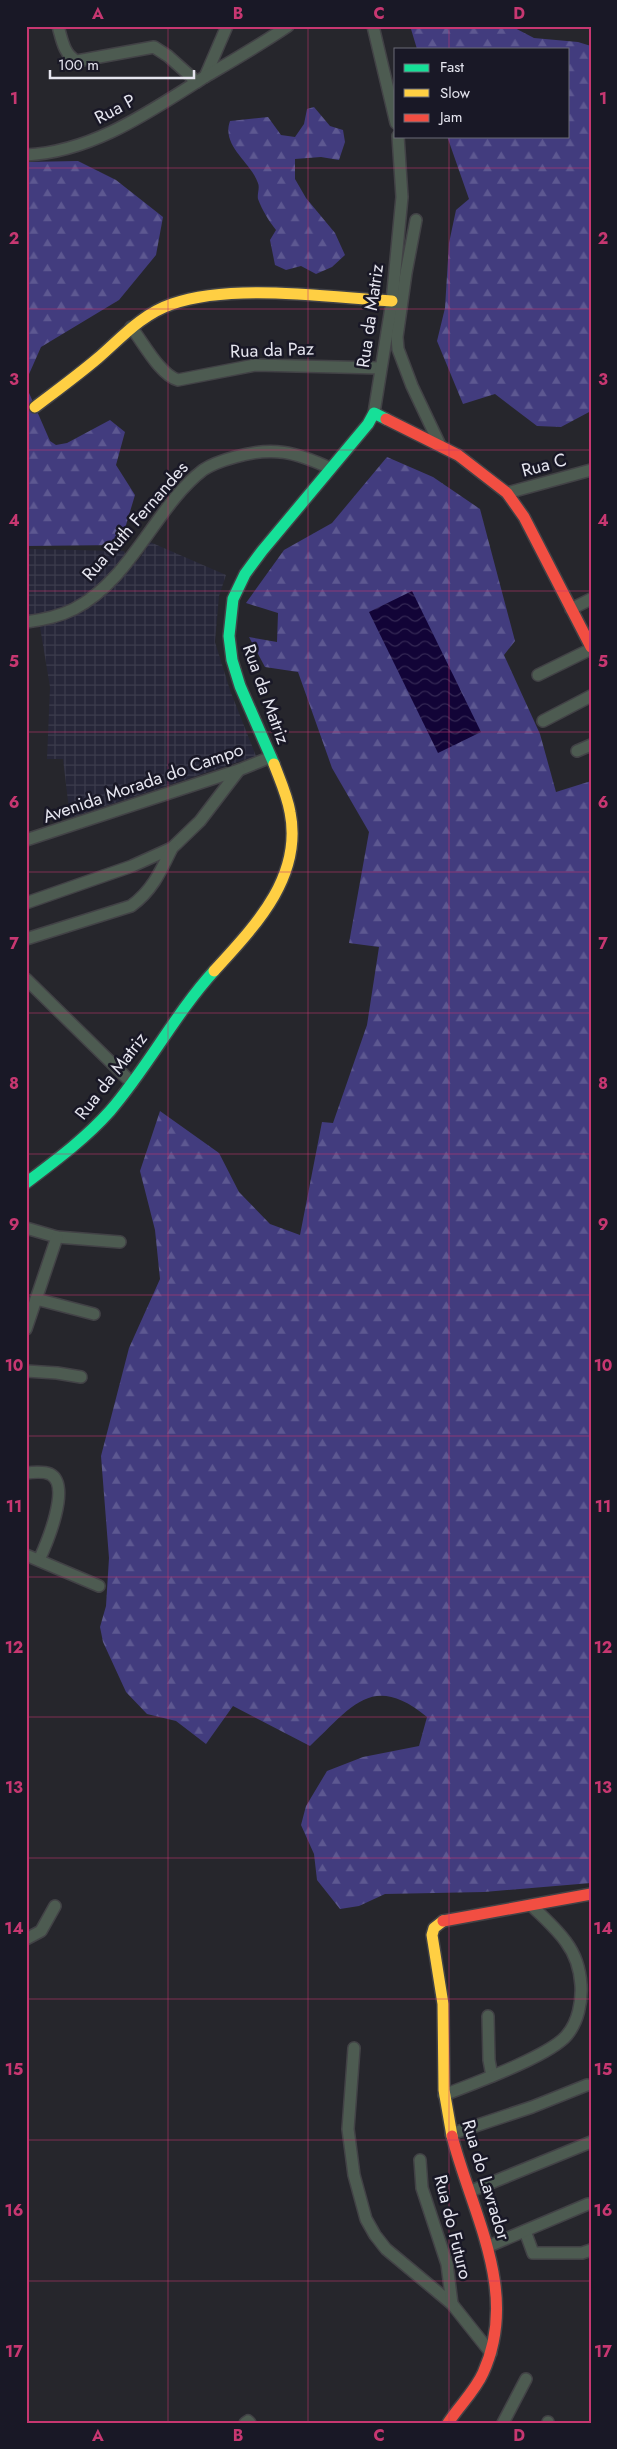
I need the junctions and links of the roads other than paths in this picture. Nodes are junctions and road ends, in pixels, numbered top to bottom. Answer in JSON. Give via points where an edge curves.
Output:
{"nodes":[{"id":1,"x":58,"y":26,"type":"edge"},
{"id":2,"x":227,"y":26,"type":"edge"},
{"id":3,"x":288,"y":26,"type":"edge"},
{"id":4,"x":373,"y":26,"type":"edge"},
{"id":5,"x":201,"y":80,"type":"junction"},
{"id":6,"x":394,"y":115,"type":"edge"},
{"id":7,"x":398,"y":138,"type":"edge"},
{"id":8,"x":26,"y":155,"type":"edge"},
{"id":9,"x":416,"y":220,"type":"dead end"},
{"id":10,"x":392,"y":300,"type":"junction"},
{"id":11,"x":131,"y":327,"type":"junction"},
{"id":12,"x":380,"y":368,"type":"junction"},
{"id":13,"x":35,"y":407,"type":"dead end"},
{"id":14,"x":374,"y":412,"type":"junction"},
{"id":15,"x":439,"y":443,"type":"junction"},
{"id":16,"x":330,"y":468,"type":"junction"},
{"id":17,"x":591,"y":470,"type":"edge"},
{"id":18,"x":507,"y":494,"type":"junction"},
{"id":19,"x":591,"y":599,"type":"edge"},
{"id":20,"x":571,"y":609,"type":"junction"},
{"id":21,"x":26,"y":622,"type":"edge"},
{"id":22,"x":591,"y":648,"type":"edge"},
{"id":23,"x":538,"y":675,"type":"dead end"},
{"id":24,"x":591,"y":696,"type":"edge"},
{"id":25,"x":543,"y":721,"type":"dead end"},
{"id":26,"x":591,"y":745,"type":"edge"},
{"id":27,"x":577,"y":751,"type":"dead end"},
{"id":28,"x":271,"y":757,"type":"junction"},
{"id":29,"x":239,"y":770,"type":"junction"},
{"id":30,"x":26,"y":840,"type":"edge"},
{"id":31,"x":172,"y":848,"type":"junction"},
{"id":32,"x":26,"y":903,"type":"edge"},
{"id":33,"x":26,"y":939,"type":"edge"},
{"id":34,"x":26,"y":978,"type":"edge"},
{"id":35,"x":132,"y":1084,"type":"junction"},
{"id":36,"x":26,"y":1183,"type":"edge"},
{"id":37,"x":26,"y":1228,"type":"edge"},
{"id":38,"x":58,"y":1237,"type":"junction"},
{"id":39,"x":120,"y":1242,"type":"dead end"},
{"id":40,"x":36,"y":1299,"type":"junction"},
{"id":41,"x":94,"y":1314,"type":"dead end"},
{"id":42,"x":26,"y":1329,"type":"edge"},
{"id":43,"x":26,"y":1371,"type":"edge"},
{"id":44,"x":81,"y":1377,"type":"dead end"},
{"id":45,"x":26,"y":1473,"type":"edge"},
{"id":46,"x":26,"y":1555,"type":"edge"},
{"id":47,"x":39,"y":1560,"type":"junction"},
{"id":48,"x":99,"y":1586,"type":"dead end"},
{"id":49,"x":591,"y":1894,"type":"edge"},
{"id":50,"x":55,"y":1906,"type":"dead end"},
{"id":51,"x":532,"y":1906,"type":"junction"},
{"id":52,"x":26,"y":1939,"type":"edge"},
{"id":53,"x":488,"y":2016,"type":"dead end"},
{"id":54,"x":354,"y":2048,"type":"dead end"},
{"id":55,"x":492,"y":2076,"type":"junction"},
{"id":56,"x":587,"y":2085,"type":"dead end"},
{"id":57,"x":444,"y":2096,"type":"junction"},
{"id":58,"x":451,"y":2134,"type":"junction"},
{"id":59,"x":591,"y":2142,"type":"edge"},
{"id":60,"x":420,"y":2160,"type":"dead end"},
{"id":61,"x":471,"y":2191,"type":"junction"},
{"id":62,"x":588,"y":2204,"type":"dead end"},
{"id":63,"x":525,"y":2231,"type":"junction"},
{"id":64,"x":489,"y":2246,"type":"junction"},
{"id":65,"x":591,"y":2250,"type":"edge"},
{"id":66,"x":452,"y":2304,"type":"junction"},
{"id":67,"x":490,"y":2353,"type":"junction"},
{"id":68,"x":526,"y":2379,"type":"dead end"},
{"id":69,"x":244,"y":2423,"type":"edge"},
{"id":70,"x":250,"y":2423,"type":"edge"},
{"id":71,"x":448,"y":2423,"type":"edge"},
{"id":72,"x":503,"y":2423,"type":"edge"}],
"edges":[{"from":1,"to":5,"type":"street","via":[[66,52],[77,62],[154,47]]},
{"from":2,"to":5,"type":"street"},
{"from":3,"to":5,"type":"street","name":"Rua P"},
{"from":4,"to":6,"type":"street"},
{"from":5,"to":8,"type":"street","name":"Rua P","via":[[97,139]]},
{"from":7,"to":10,"type":"street","name":"Rua da Matriz","via":[[402,196]]},
{"from":9,"to":15,"type":"street","via":[[397,337],[398,349]]},
{"from":10,"to":11,"type":"street","via":[[274,293],[220,294],[171,304]]},
{"from":10,"to":12,"type":"street","name":"Rua da Matriz"},
{"from":11,"to":12,"type":"street","name":"Rua da Paz","via":[[164,371],[178,380],[256,365]]},
{"from":11,"to":13,"type":"street","via":[[99,357]]},
{"from":12,"to":14,"type":"street","name":"Rua da Matriz"},
{"from":14,"to":15,"type":"street"},
{"from":14,"to":16,"type":"street","name":"Rua da Matriz","via":[[368,424]]},
{"from":15,"to":18,"type":"street"},
{"from":16,"to":21,"type":"street","name":"Rua Ruth Fernandes","via":[[295,454],[269,451],[247,454],[205,469],[189,482],[133,556],[106,585],[74,609]]},
{"from":16,"to":28,"type":"street","name":"Rua da Matriz","via":[[256,560],[230,610],[228,644],[234,666]]},
{"from":17,"to":18,"type":"street","name":"Rua C"},
{"from":18,"to":20,"type":"street","via":[[524,518]]},
{"from":19,"to":20,"type":"street"},
{"from":20,"to":22,"type":"street"},
{"from":22,"to":23,"type":"street"},
{"from":24,"to":25,"type":"street"},
{"from":26,"to":27,"type":"street"},
{"from":28,"to":29,"type":"street","name":"Avenida Morada do Campo"},
{"from":28,"to":35,"type":"street","name":"Rua da Matriz","via":[[290,814],[291,854],[286,875],[264,915],[184,1007]]},
{"from":29,"to":30,"type":"street","name":"Avenida Morada do Campo"},
{"from":29,"to":31,"type":"street","via":[[200,821]]},
{"from":31,"to":32,"type":"street","via":[[132,866]]},
{"from":31,"to":33,"type":"street","via":[[152,885],[131,906]]},
{"from":34,"to":35,"type":"street"},
{"from":35,"to":36,"type":"street","name":"Rua da Matriz","via":[[87,1135]]},
{"from":37,"to":38,"type":"street"},
{"from":38,"to":39,"type":"street"},
{"from":38,"to":40,"type":"street"},
{"from":40,"to":41,"type":"street"},
{"from":40,"to":42,"type":"street"},
{"from":43,"to":44,"type":"street"},
{"from":45,"to":47,"type":"street","via":[[41,1472],[54,1478],[57,1509]]},
{"from":46,"to":47,"type":"street"},
{"from":47,"to":48,"type":"street"},
{"from":49,"to":51,"type":"street"},
{"from":50,"to":52,"type":"street","via":[[41,1931]]},
{"from":51,"to":55,"type":"street","via":[[566,1942],[575,1957],[580,1972],[578,2016],[570,2032],[556,2045]]},
{"from":51,"to":57,"type":"street","name":"Rua do Lavrador","via":[[448,1919],[434,1928],[432,1935],[443,2003]]},
{"from":53,"to":55,"type":"street"},
{"from":54,"to":66,"type":"street","via":[[348,2129],[354,2175],[366,2219],[386,2249]]},
{"from":55,"to":57,"type":"street"},
{"from":56,"to":58,"type":"street"},
{"from":57,"to":58,"type":"street","name":"Rua do Lavrador"},
{"from":58,"to":61,"type":"street","name":"Rua do Lavrador"},
{"from":59,"to":61,"type":"street"},
{"from":60,"to":66,"type":"street","name":"Rua do Futuro","via":[[422,2188],[446,2264]]},
{"from":61,"to":64,"type":"street","name":"Rua do Lavrador"},
{"from":62,"to":63,"type":"street"},
{"from":63,"to":64,"type":"street"},
{"from":63,"to":65,"type":"street","via":[[533,2253],[582,2253]]},
{"from":64,"to":67,"type":"street","name":"Rua do Lavrador","via":[[497,2314]]},
{"from":66,"to":67,"type":"street"},
{"from":67,"to":71,"type":"street","name":"Rua do Lavrador","via":[[475,2385]]},
{"from":68,"to":72,"type":"street"},
{"from":69,"to":70,"type":"street"}]}
